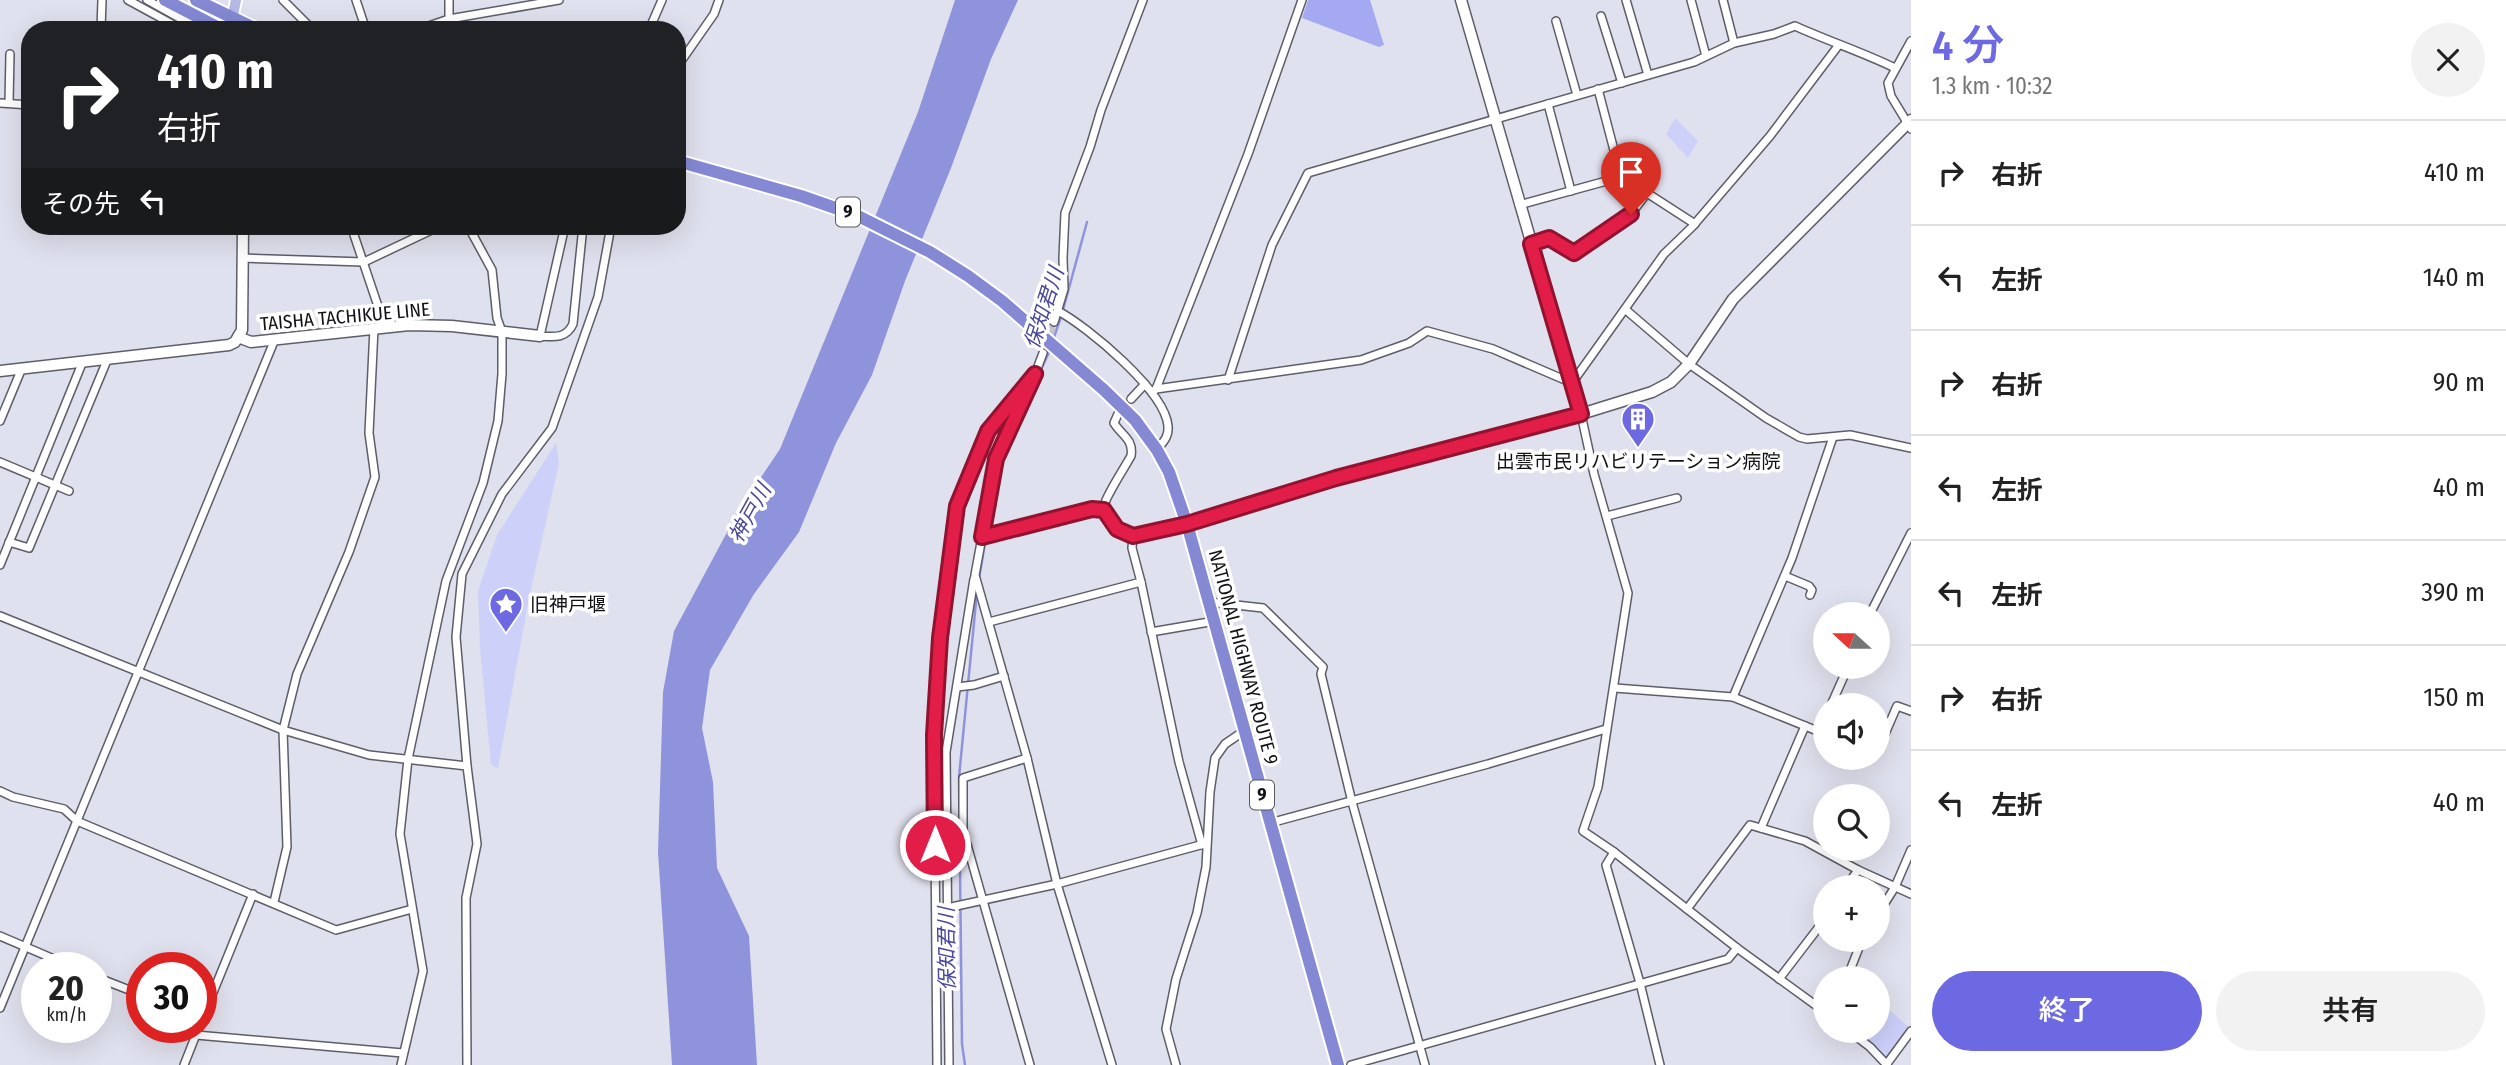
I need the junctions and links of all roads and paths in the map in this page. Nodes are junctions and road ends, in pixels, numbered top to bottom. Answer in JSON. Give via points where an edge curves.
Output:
{"nodes":[{"id":1,"x":102,"y":0,"type":"edge"},
{"id":2,"x":128,"y":0,"type":"edge"},
{"id":3,"x":147,"y":0,"type":"edge"},
{"id":4,"x":196,"y":0,"type":"edge"},
{"id":5,"x":236,"y":0,"type":"edge"},
{"id":6,"x":283,"y":0,"type":"edge"},
{"id":7,"x":356,"y":0,"type":"edge"},
{"id":8,"x":449,"y":0,"type":"edge"},
{"id":9,"x":559,"y":0,"type":"edge"},
{"id":10,"x":662,"y":0,"type":"edge"},
{"id":11,"x":719,"y":0,"type":"edge"},
{"id":12,"x":1143,"y":0,"type":"edge"},
{"id":13,"x":1302,"y":0,"type":"edge"},
{"id":14,"x":1461,"y":0,"type":"edge"},
{"id":15,"x":1626,"y":0,"type":"edge"},
{"id":16,"x":1691,"y":0,"type":"edge"},
{"id":17,"x":1723,"y":0,"type":"edge"},
{"id":18,"x":164,"y":3,"type":"edge"},
{"id":19,"x":1601,"y":16,"type":"dead end"},
{"id":20,"x":449,"y":19,"type":"junction"},
{"id":21,"x":101,"y":21,"type":"edge"},
{"id":22,"x":166,"y":21,"type":"edge"},
{"id":23,"x":187,"y":21,"type":"edge"},
{"id":24,"x":203,"y":21,"type":"edge"},
{"id":25,"x":227,"y":21,"type":"edge"},
{"id":26,"x":232,"y":21,"type":"edge"},
{"id":27,"x":304,"y":21,"type":"edge"},
{"id":28,"x":363,"y":21,"type":"edge"},
{"id":29,"x":443,"y":21,"type":"edge"},
{"id":30,"x":653,"y":21,"type":"edge"},
{"id":31,"x":1556,"y":21,"type":"dead end"},
{"id":32,"x":1911,"y":41,"type":"edge"},
{"id":33,"x":1734,"y":43,"type":"junction"},
{"id":34,"x":1838,"y":46,"type":"junction"},
{"id":35,"x":10,"y":54,"type":"dead end"},
{"id":36,"x":686,"y":54,"type":"edge"},
{"id":37,"x":1706,"y":56,"type":"junction"},
{"id":38,"x":1895,"y":68,"type":"junction"},
{"id":39,"x":1648,"y":75,"type":"junction"},
{"id":40,"x":1622,"y":83,"type":"junction"},
{"id":41,"x":1598,"y":89,"type":"junction"},
{"id":42,"x":1577,"y":95,"type":"junction"},
{"id":43,"x":0,"y":103,"type":"edge"},
{"id":44,"x":9,"y":103,"type":"junction"},
{"id":45,"x":21,"y":104,"type":"edge"},
{"id":46,"x":1548,"y":104,"type":"junction"},
{"id":47,"x":1493,"y":119,"type":"junction"},
{"id":48,"x":1910,"y":124,"type":"edge"},
{"id":49,"x":686,"y":164,"type":"edge"},
{"id":50,"x":1631,"y":181,"type":"dead end"},
{"id":51,"x":1571,"y":191,"type":"junction"},
{"id":52,"x":1647,"y":193,"type":"junction"},
{"id":53,"x":1519,"y":205,"type":"junction"},
{"id":54,"x":1695,"y":224,"type":"junction"},
{"id":55,"x":243,"y":235,"type":"edge"},
{"id":56,"x":354,"y":235,"type":"edge"},
{"id":57,"x":421,"y":235,"type":"edge"},
{"id":58,"x":473,"y":235,"type":"edge"},
{"id":59,"x":563,"y":235,"type":"edge"},
{"id":60,"x":582,"y":235,"type":"edge"},
{"id":61,"x":609,"y":235,"type":"edge"},
{"id":62,"x":1531,"y":244,"type":"junction"},
{"id":63,"x":242,"y":258,"type":"junction"},
{"id":64,"x":364,"y":262,"type":"junction"},
{"id":65,"x":1626,"y":310,"type":"junction"},
{"id":66,"x":1058,"y":311,"type":"junction"},
{"id":67,"x":1055,"y":321,"type":"tunnel mouth"},
{"id":68,"x":385,"y":327,"type":"junction"},
{"id":69,"x":374,"y":328,"type":"junction"},
{"id":70,"x":502,"y":332,"type":"junction"},
{"id":71,"x":239,"y":337,"type":"junction"},
{"id":72,"x":540,"y":337,"type":"junction"},
{"id":73,"x":275,"y":338,"type":"junction"},
{"id":74,"x":1042,"y":353,"type":"tunnel mouth"},
{"id":75,"x":108,"y":358,"type":"junction"},
{"id":76,"x":83,"y":361,"type":"junction"},
{"id":77,"x":1689,"y":364,"type":"junction"},
{"id":78,"x":22,"y":368,"type":"junction"},
{"id":79,"x":0,"y":371,"type":"edge"},
{"id":80,"x":1035,"y":374,"type":"junction"},
{"id":81,"x":1228,"y":380,"type":"junction"},
{"id":82,"x":1572,"y":383,"type":"junction"},
{"id":83,"x":1144,"y":384,"type":"junction"},
{"id":84,"x":1154,"y":391,"type":"junction"},
{"id":85,"x":1130,"y":399,"type":"dead end"},
{"id":86,"x":1118,"y":414,"type":"dead end"},
{"id":87,"x":1581,"y":414,"type":"junction"},
{"id":88,"x":0,"y":421,"type":"edge"},
{"id":89,"x":1833,"y":437,"type":"junction"},
{"id":90,"x":1911,"y":448,"type":"edge"},
{"id":91,"x":1157,"y":450,"type":"junction"},
{"id":92,"x":0,"y":462,"type":"edge"},
{"id":93,"x":36,"y":477,"type":"junction"},
{"id":94,"x":56,"y":485,"type":"junction"},
{"id":95,"x":69,"y":491,"type":"dead end"},
{"id":96,"x":1677,"y":498,"type":"dead end"},
{"id":97,"x":1104,"y":510,"type":"junction"},
{"id":98,"x":1607,"y":516,"type":"junction"},
{"id":99,"x":1187,"y":524,"type":"junction"},
{"id":100,"x":1911,"y":533,"type":"edge"},
{"id":101,"x":1133,"y":536,"type":"junction"},
{"id":102,"x":982,"y":537,"type":"junction"},
{"id":103,"x":9,"y":542,"type":"junction"},
{"id":104,"x":0,"y":565,"type":"edge"},
{"id":105,"x":975,"y":575,"type":"junction"},
{"id":106,"x":1785,"y":576,"type":"junction"},
{"id":107,"x":1141,"y":582,"type":"junction"},
{"id":108,"x":1810,"y":595,"type":"dead end"},
{"id":109,"x":1209,"y":602,"type":"junction"},
{"id":110,"x":1876,"y":602,"type":"edge"},
{"id":111,"x":0,"y":616,"type":"edge"},
{"id":112,"x":1215,"y":621,"type":"junction"},
{"id":113,"x":989,"y":622,"type":"junction"},
{"id":114,"x":1151,"y":632,"type":"junction"},
{"id":115,"x":138,"y":673,"type":"junction"},
{"id":116,"x":1004,"y":676,"type":"junction"},
{"id":117,"x":957,"y":687,"type":"junction"},
{"id":118,"x":1615,"y":688,"type":"junction"},
{"id":119,"x":1733,"y":697,"type":"junction"},
{"id":120,"x":1911,"y":711,"type":"edge"},
{"id":121,"x":1890,"y":722,"type":"edge"},
{"id":122,"x":1805,"y":726,"type":"junction"},
{"id":123,"x":1606,"y":729,"type":"junction"},
{"id":124,"x":1813,"y":729,"type":"edge"},
{"id":125,"x":283,"y":730,"type":"junction"},
{"id":126,"x":1244,"y":731,"type":"junction"},
{"id":127,"x":408,"y":758,"type":"junction"},
{"id":128,"x":1027,"y":758,"type":"junction"},
{"id":129,"x":467,"y":766,"type":"junction"},
{"id":130,"x":0,"y":791,"type":"edge"},
{"id":131,"x":1352,"y":802,"type":"junction"},
{"id":132,"x":77,"y":821,"type":"junction"},
{"id":133,"x":1270,"y":824,"type":"junction"},
{"id":134,"x":1761,"y":828,"type":"junction"},
{"id":135,"x":1205,"y":844,"type":"junction"},
{"id":136,"x":1911,"y":850,"type":"edge"},
{"id":137,"x":1614,"y":852,"type":"junction"},
{"id":138,"x":1858,"y":870,"type":"junction"},
{"id":139,"x":1854,"y":875,"type":"edge"},
{"id":140,"x":1057,"y":884,"type":"junction"},
{"id":141,"x":1895,"y":887,"type":"junction"},
{"id":142,"x":253,"y":894,"type":"junction"},
{"id":143,"x":1911,"y":894,"type":"edge"},
{"id":144,"x":1890,"y":895,"type":"edge"},
{"id":145,"x":983,"y":901,"type":"junction"},
{"id":146,"x":274,"y":902,"type":"junction"},
{"id":147,"x":947,"y":908,"type":"junction"},
{"id":148,"x":412,"y":909,"type":"junction"},
{"id":149,"x":1687,"y":909,"type":"junction"},
{"id":150,"x":1813,"y":935,"type":"edge"},
{"id":151,"x":0,"y":936,"type":"edge"},
{"id":152,"x":23,"y":947,"type":"junction"},
{"id":153,"x":1737,"y":948,"type":"junction"},
{"id":154,"x":35,"y":952,"type":"edge"},
{"id":155,"x":1779,"y":979,"type":"junction"},
{"id":156,"x":217,"y":983,"type":"edge"},
{"id":157,"x":1640,"y":983,"type":"junction"},
{"id":158,"x":1813,"y":1003,"type":"edge"},
{"id":159,"x":0,"y":1008,"type":"edge"},
{"id":160,"x":1911,"y":1031,"type":"edge"},
{"id":161,"x":217,"y":1033,"type":"edge"},
{"id":162,"x":193,"y":1043,"type":"edge"},
{"id":163,"x":1865,"y":1043,"type":"edge"},
{"id":164,"x":1420,"y":1046,"type":"junction"},
{"id":165,"x":403,"y":1054,"type":"junction"},
{"id":166,"x":184,"y":1065,"type":"edge"},
{"id":167,"x":401,"y":1065,"type":"edge"},
{"id":168,"x":467,"y":1065,"type":"edge"},
{"id":169,"x":937,"y":1065,"type":"edge"},
{"id":170,"x":949,"y":1065,"type":"edge"},
{"id":171,"x":1030,"y":1065,"type":"edge"},
{"id":172,"x":1112,"y":1065,"type":"edge"},
{"id":173,"x":1176,"y":1065,"type":"edge"},
{"id":174,"x":1338,"y":1065,"type":"edge"},
{"id":175,"x":1351,"y":1065,"type":"edge"},
{"id":176,"x":1425,"y":1065,"type":"edge"},
{"id":177,"x":1660,"y":1065,"type":"edge"},
{"id":178,"x":1886,"y":1065,"type":"edge"}],
"edges":[{"from":1,"to":21,"type":"street"},
{"from":2,"to":22,"type":"street"},
{"from":3,"to":18,"type":"street"},
{"from":4,"to":25,"type":"highway"},
{"from":5,"to":26,"type":"main road"},
{"from":6,"to":27,"type":"street"},
{"from":7,"to":28,"type":"street"},
{"from":8,"to":20,"type":"street"},
{"from":9,"to":20,"type":"street"},
{"from":10,"to":30,"type":"street"},
{"from":11,"to":36,"type":"street"},
{"from":12,"to":66,"type":"street","via":[[1065,213],[1065,289]]},
{"from":13,"to":84,"type":"street","via":[[1248,154]]},
{"from":14,"to":47,"type":"street"},
{"from":15,"to":39,"type":"street"},
{"from":16,"to":37,"type":"street"},
{"from":17,"to":33,"type":"street"},
{"from":18,"to":23,"type":"street"},
{"from":18,"to":24,"type":"highway"},
{"from":19,"to":40,"type":"street"},
{"from":20,"to":29,"type":"street"},
{"from":31,"to":42,"type":"street"},
{"from":32,"to":38,"type":"street"},
{"from":33,"to":34,"type":"street","via":[[1794,26]]},
{"from":33,"to":37,"type":"street"},
{"from":34,"to":38,"type":"street"},
{"from":34,"to":54,"type":"street"},
{"from":35,"to":44,"type":"street"},
{"from":37,"to":39,"type":"street"},
{"from":38,"to":48,"type":"street","via":[[1888,83],[1891,96]]},
{"from":39,"to":40,"type":"street"},
{"from":40,"to":41,"type":"street"},
{"from":41,"to":42,"type":"street"},
{"from":41,"to":51,"type":"street","via":[[1621,177]]},
{"from":42,"to":46,"type":"street"},
{"from":43,"to":44,"type":"street"},
{"from":44,"to":45,"type":"street"},
{"from":46,"to":47,"type":"street"},
{"from":46,"to":51,"type":"street"},
{"from":47,"to":53,"type":"street"},
{"from":47,"to":81,"type":"street","via":[[1308,173],[1265,264]]},
{"from":48,"to":77,"type":"street","via":[[1733,299]]},
{"from":49,"to":91,"type":"highway","name":"NATIONAL HIGHWAY ROUTE 9","number":"9","via":[[858,216],[930,252],[1002,301],[1104,390]]},
{"from":50,"to":52,"type":"street"},
{"from":51,"to":53,"type":"street"},
{"from":52,"to":54,"type":"street"},
{"from":52,"to":62,"type":"street","via":[[1631,214],[1574,253],[1549,238]]},
{"from":53,"to":62,"type":"street"},
{"from":54,"to":65,"type":"street","via":[[1664,254]]},
{"from":55,"to":63,"type":"street","name":"TAISHA TACHIKUE LINE"},
{"from":56,"to":64,"type":"street"},
{"from":57,"to":64,"type":"street"},
{"from":58,"to":70,"type":"street","via":[[492,270]]},
{"from":59,"to":72,"type":"street"},
{"from":60,"to":72,"type":"street","via":[[573,324],[557,338]]},
{"from":61,"to":129,"type":"street","via":[[598,297],[552,428],[502,494],[462,574],[456,637]]},
{"from":62,"to":82,"type":"street"},
{"from":63,"to":64,"type":"street"},
{"from":63,"to":71,"type":"street","name":"TAISHA TACHIKUE LINE"},
{"from":64,"to":68,"type":"street"},
{"from":65,"to":77,"type":"street"},
{"from":65,"to":82,"type":"street"},
{"from":66,"to":67,"type":"street"},
{"from":66,"to":83,"type":"street","via":[[1105,344]]},
{"from":68,"to":69,"type":"street","name":"TAISHA TACHIKUE LINE"},
{"from":68,"to":70,"type":"street","name":"TAISHA TACHIKUE LINE","via":[[452,326]]},
{"from":69,"to":73,"type":"street","name":"TAISHA TACHIKUE LINE"},
{"from":69,"to":125,"type":"street","via":[[369,433],[375,477],[297,674]]},
{"from":70,"to":72,"type":"street","name":"TAISHA TACHIKUE LINE"},
{"from":70,"to":127,"type":"street","via":[[498,421],[482,483],[446,581]]},
{"from":71,"to":73,"type":"street","name":"TAISHA TACHIKUE LINE","via":[[251,342]]},
{"from":71,"to":75,"type":"street","name":"TAISHA TACHIKUE LINE","via":[[229,345]]},
{"from":73,"to":115,"type":"street"},
{"from":74,"to":80,"type":"street"},
{"from":75,"to":76,"type":"street","name":"TAISHA TACHIKUE LINE"},
{"from":75,"to":94,"type":"street"},
{"from":76,"to":78,"type":"street","name":"TAISHA TACHIKUE LINE"},
{"from":76,"to":93,"type":"street"},
{"from":77,"to":87,"type":"street","via":[[1652,392]]},
{"from":77,"to":89,"type":"street","via":[[1798,437]]},
{"from":78,"to":79,"type":"street","name":"TAISHA TACHIKUE LINE"},
{"from":78,"to":88,"type":"street"},
{"from":80,"to":102,"type":"street","via":[[996,459]]},
{"from":80,"to":169,"type":"street","via":[[988,431],[957,506],[940,638],[934,735]]},
{"from":81,"to":82,"type":"street","via":[[1362,360],[1409,343],[1427,331],[1493,349]]},
{"from":81,"to":84,"type":"street"},
{"from":82,"to":87,"type":"street"},
{"from":83,"to":84,"type":"street"},
{"from":83,"to":85,"type":"street"},
{"from":84,"to":91,"type":"street","via":[[1169,429]]},
{"from":86,"to":97,"type":"street","via":[[1114,423],[1130,441],[1131,456]]},
{"from":87,"to":98,"type":"street"},
{"from":87,"to":99,"type":"street","via":[[1336,478]]},
{"from":89,"to":90,"type":"street","via":[[1850,435]]},
{"from":89,"to":106,"type":"street"},
{"from":91,"to":99,"type":"highway","name":"NATIONAL HIGHWAY ROUTE 9","number":"9"},
{"from":92,"to":93,"type":"street"},
{"from":93,"to":94,"type":"street"},
{"from":93,"to":103,"type":"street"},
{"from":94,"to":95,"type":"street"},
{"from":94,"to":103,"type":"street","via":[[29,548]]},
{"from":96,"to":98,"type":"street"},
{"from":97,"to":101,"type":"street","via":[[1117,529]]},
{"from":97,"to":102,"type":"street","via":[[1092,509]]},
{"from":98,"to":118,"type":"street","via":[[1628,593]]},
{"from":99,"to":101,"type":"street"},
{"from":99,"to":109,"type":"highway","name":"NATIONAL HIGHWAY ROUTE 9","number":"9"},
{"from":100,"to":110,"type":"street"},
{"from":101,"to":107,"type":"street"},
{"from":102,"to":105,"type":"street"},
{"from":103,"to":104,"type":"street"},
{"from":105,"to":113,"type":"street"},
{"from":105,"to":117,"type":"street"},
{"from":106,"to":108,"type":"street","via":[[1810,586]]},
{"from":106,"to":119,"type":"street"},
{"from":107,"to":113,"type":"street"},
{"from":107,"to":114,"type":"street"},
{"from":109,"to":112,"type":"highway","name":"NATIONAL HIGHWAY ROUTE 9","number":"9"},
{"from":109,"to":131,"type":"street","via":[[1263,608],[1323,667]]},
{"from":111,"to":115,"type":"street"},
{"from":112,"to":114,"type":"street"},
{"from":112,"to":126,"type":"highway","name":"NATIONAL HIGHWAY ROUTE 9","number":"9"},
{"from":113,"to":116,"type":"street"},
{"from":114,"to":135,"type":"street","via":[[1179,762]]},
{"from":115,"to":125,"type":"street"},
{"from":115,"to":132,"type":"street"},
{"from":116,"to":117,"type":"street"},
{"from":116,"to":128,"type":"street"},
{"from":117,"to":147,"type":"street","via":[[946,752]]},
{"from":118,"to":119,"type":"street"},
{"from":118,"to":123,"type":"street"},
{"from":119,"to":122,"type":"street"},
{"from":120,"to":121,"type":"street","via":[[1897,706]]},
{"from":122,"to":124,"type":"street"},
{"from":122,"to":134,"type":"street"},
{"from":123,"to":131,"type":"street"},
{"from":123,"to":137,"type":"street","via":[[1598,787],[1583,831]]},
{"from":125,"to":127,"type":"street","via":[[369,755]]},
{"from":125,"to":146,"type":"street","via":[[287,847]]},
{"from":126,"to":133,"type":"highway","name":"NATIONAL HIGHWAY ROUTE 9","number":"9"},
{"from":126,"to":135,"type":"street","via":[[1215,758]]},
{"from":127,"to":129,"type":"street"},
{"from":127,"to":148,"type":"street","via":[[400,834]]},
{"from":128,"to":140,"type":"street"},
{"from":128,"to":145,"type":"street","via":[[963,778],[963,831]]},
{"from":129,"to":168,"type":"street","via":[[477,844],[466,898]]},
{"from":130,"to":132,"type":"street","via":[[64,809]]},
{"from":131,"to":133,"type":"street"},
{"from":131,"to":164,"type":"street"},
{"from":132,"to":142,"type":"street"},
{"from":132,"to":152,"type":"street"},
{"from":133,"to":174,"type":"highway","name":"NATIONAL HIGHWAY ROUTE 9","number":"9"},
{"from":134,"to":138,"type":"street","via":[[1805,841]]},
{"from":134,"to":149,"type":"street","via":[[1751,825]]},
{"from":135,"to":140,"type":"street"},
{"from":135,"to":173,"type":"street","via":[[1206,867],[1197,913],[1166,1029]]},
{"from":136,"to":141,"type":"street"},
{"from":137,"to":149,"type":"street"},
{"from":137,"to":157,"type":"street","via":[[1606,864]]},
{"from":138,"to":139,"type":"street"},
{"from":138,"to":141,"type":"street"},
{"from":140,"to":145,"type":"street"},
{"from":140,"to":172,"type":"street"},
{"from":141,"to":143,"type":"street"},
{"from":141,"to":144,"type":"street"},
{"from":142,"to":146,"type":"street"},
{"from":142,"to":156,"type":"street"},
{"from":145,"to":147,"type":"street"},
{"from":145,"to":171,"type":"street"},
{"from":146,"to":148,"type":"street","via":[[336,930]]},
{"from":147,"to":170,"type":"street"},
{"from":148,"to":165,"type":"street","via":[[423,971]]},
{"from":149,"to":153,"type":"street"},
{"from":150,"to":155,"type":"street"},
{"from":151,"to":152,"type":"street"},
{"from":152,"to":154,"type":"street"},
{"from":152,"to":159,"type":"street"},
{"from":153,"to":155,"type":"street"},
{"from":153,"to":157,"type":"street","via":[[1728,959]]},
{"from":155,"to":158,"type":"street"},
{"from":157,"to":164,"type":"street"},
{"from":157,"to":177,"type":"street"},
{"from":160,"to":178,"type":"street"},
{"from":161,"to":165,"type":"street"},
{"from":162,"to":166,"type":"street"},
{"from":163,"to":178,"type":"street"},
{"from":164,"to":175,"type":"street"},
{"from":164,"to":176,"type":"street"},
{"from":165,"to":167,"type":"street"}]}
